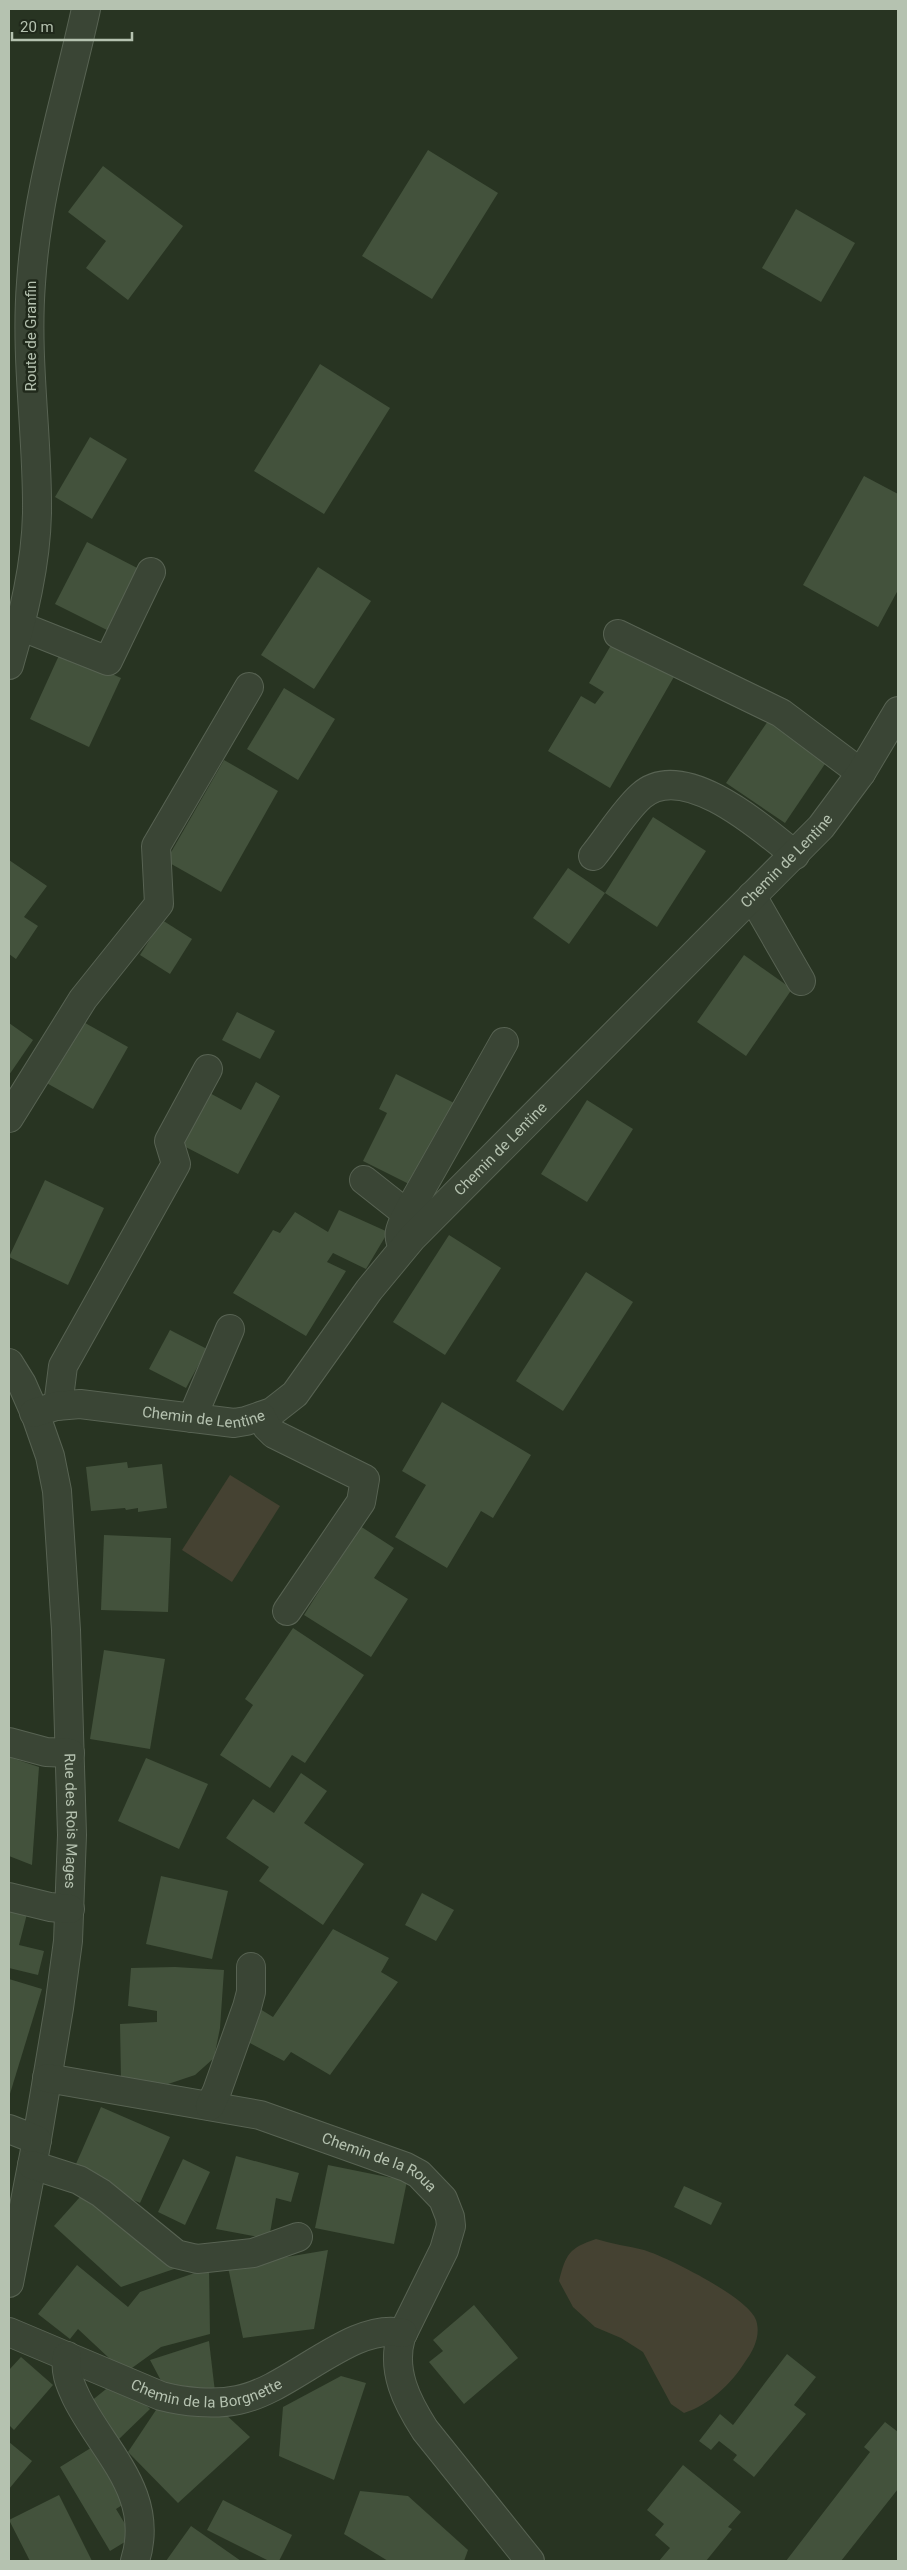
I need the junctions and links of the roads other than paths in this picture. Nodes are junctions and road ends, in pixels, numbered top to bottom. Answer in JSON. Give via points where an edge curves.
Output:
{"nodes":[{"id":1,"x":79,"y":12,"type":"edge"},
{"id":2,"x":152,"y":572,"type":"dead end"},
{"id":3,"x":20,"y":626,"type":"junction"},
{"id":4,"x":618,"y":634,"type":"dead end"},
{"id":5,"x":9,"y":666,"type":"edge"},
{"id":6,"x":250,"y":687,"type":"dead end"},
{"id":7,"x":898,"y":711,"type":"edge"},
{"id":8,"x":861,"y":773,"type":"junction"},
{"id":9,"x":795,"y":855,"type":"junction"},
{"id":10,"x":593,"y":856,"type":"dead end"},
{"id":11,"x":752,"y":896,"type":"junction"},
{"id":12,"x":801,"y":980,"type":"dead end"},
{"id":13,"x":504,"y":1042,"type":"dead end"},
{"id":14,"x":208,"y":1069,"type":"dead end"},
{"id":15,"x":9,"y":1118,"type":"edge"},
{"id":16,"x":364,"y":1180,"type":"dead end"},
{"id":17,"x":406,"y":1214,"type":"junction"},
{"id":18,"x":404,"y":1247,"type":"junction"},
{"id":19,"x":230,"y":1329,"type":"dead end"},
{"id":20,"x":9,"y":1363,"type":"edge"},
{"id":21,"x":46,"y":1409,"type":"junction"},
{"id":22,"x":262,"y":1416,"type":"junction"},
{"id":23,"x":192,"y":1418,"type":"junction"},
{"id":24,"x":286,"y":1611,"type":"dead end"},
{"id":25,"x":9,"y":1742,"type":"edge"},
{"id":26,"x":70,"y":1753,"type":"junction"},
{"id":27,"x":9,"y":1897,"type":"edge"},
{"id":28,"x":70,"y":1909,"type":"junction"},
{"id":29,"x":251,"y":1966,"type":"dead end"},
{"id":30,"x":47,"y":2078,"type":"junction"},
{"id":31,"x":210,"y":2106,"type":"junction"},
{"id":32,"x":9,"y":2129,"type":"edge"},
{"id":33,"x":35,"y":2153,"type":"junction"},
{"id":34,"x":298,"y":2237,"type":"dead end"},
{"id":35,"x":9,"y":2283,"type":"edge"},
{"id":36,"x":9,"y":2332,"type":"edge"},
{"id":37,"x":402,"y":2333,"type":"junction"},
{"id":38,"x":67,"y":2356,"type":"junction"},
{"id":39,"x":135,"y":2561,"type":"edge"},
{"id":40,"x":530,"y":2561,"type":"edge"}],
"edges":[{"from":1,"to":3,"type":"street","name":"Route de Granfin","via":[[34,248],[30,331],[37,516]]},
{"from":2,"to":3,"type":"street","via":[[108,661]]},
{"from":3,"to":5,"type":"street","name":"Route de Granfin"},
{"from":4,"to":8,"type":"street","via":[[781,713]]},
{"from":6,"to":15,"type":"street","via":[[156,846],[159,904],[83,999]]},
{"from":7,"to":8,"type":"street","name":"Chemin de Lentine"},
{"from":8,"to":9,"type":"street","name":"Chemin de Lentine","via":[[821,827]]},
{"from":9,"to":10,"type":"street","via":[[759,826],[710,796],[688,786],[673,785],[654,788],[641,795]]},
{"from":9,"to":11,"type":"street","name":"Chemin de Lentine"},
{"from":11,"to":12,"type":"street"},
{"from":11,"to":18,"type":"street","name":"Chemin de Lentine"},
{"from":13,"to":17,"type":"street"},
{"from":14,"to":21,"type":"street","via":[[169,1141],[176,1164],[63,1366]]},
{"from":16,"to":17,"type":"street"},
{"from":17,"to":18,"type":"street","via":[[398,1232]]},
{"from":18,"to":22,"type":"street","name":"Chemin de Lentine","via":[[295,1394]]},
{"from":19,"to":23,"type":"street"},
{"from":20,"to":21,"type":"street","name":"Rue des Rois Mages","via":[[22,1384]]},
{"from":21,"to":23,"type":"street","name":"Chemin de Lentine","via":[[103,1406]]},
{"from":21,"to":26,"type":"street","name":"Rue des Rois Mages","via":[[57,1491]]},
{"from":22,"to":23,"type":"street","name":"Chemin de Lentine","via":[[234,1423]]},
{"from":22,"to":24,"type":"street","via":[[274,1434],[365,1480],[361,1502]]},
{"from":25,"to":26,"type":"street","via":[[46,1752]]},
{"from":26,"to":28,"type":"street","name":"Rue des Rois Mages"},
{"from":27,"to":28,"type":"street","via":[[50,1908]]},
{"from":28,"to":30,"type":"street","name":"Rue des Rois Mages"},
{"from":29,"to":31,"type":"street","via":[[251,1992],[247,2007]]},
{"from":30,"to":31,"type":"street","name":"Chemin de la Roua"},
{"from":30,"to":33,"type":"street","name":"Rue des Rois Mages"},
{"from":31,"to":37,"type":"street","name":"Chemin de la Roua","via":[[260,2115],[406,2167],[419,2174],[439,2193],[450,2217],[449,2236]]},
{"from":32,"to":33,"type":"street"},
{"from":33,"to":34,"type":"street","via":[[101,2193],[176,2254],[197,2259],[253,2254]]},
{"from":33,"to":35,"type":"street","name":"Rue des Rois Mages"},
{"from":36,"to":38,"type":"street","name":"Chemin de la Borgnette"},
{"from":37,"to":38,"type":"street","name":"Chemin de la Borgnette","via":[[384,2331],[360,2337],[268,2390],[231,2400],[179,2400],[161,2396]]},
{"from":37,"to":40,"type":"street","name":"Chemin de la Roua","via":[[397,2350],[399,2377],[414,2413],[439,2449]]},
{"from":38,"to":39,"type":"street","via":[[65,2370],[75,2394],[119,2465],[135,2501],[141,2526]]}]}
